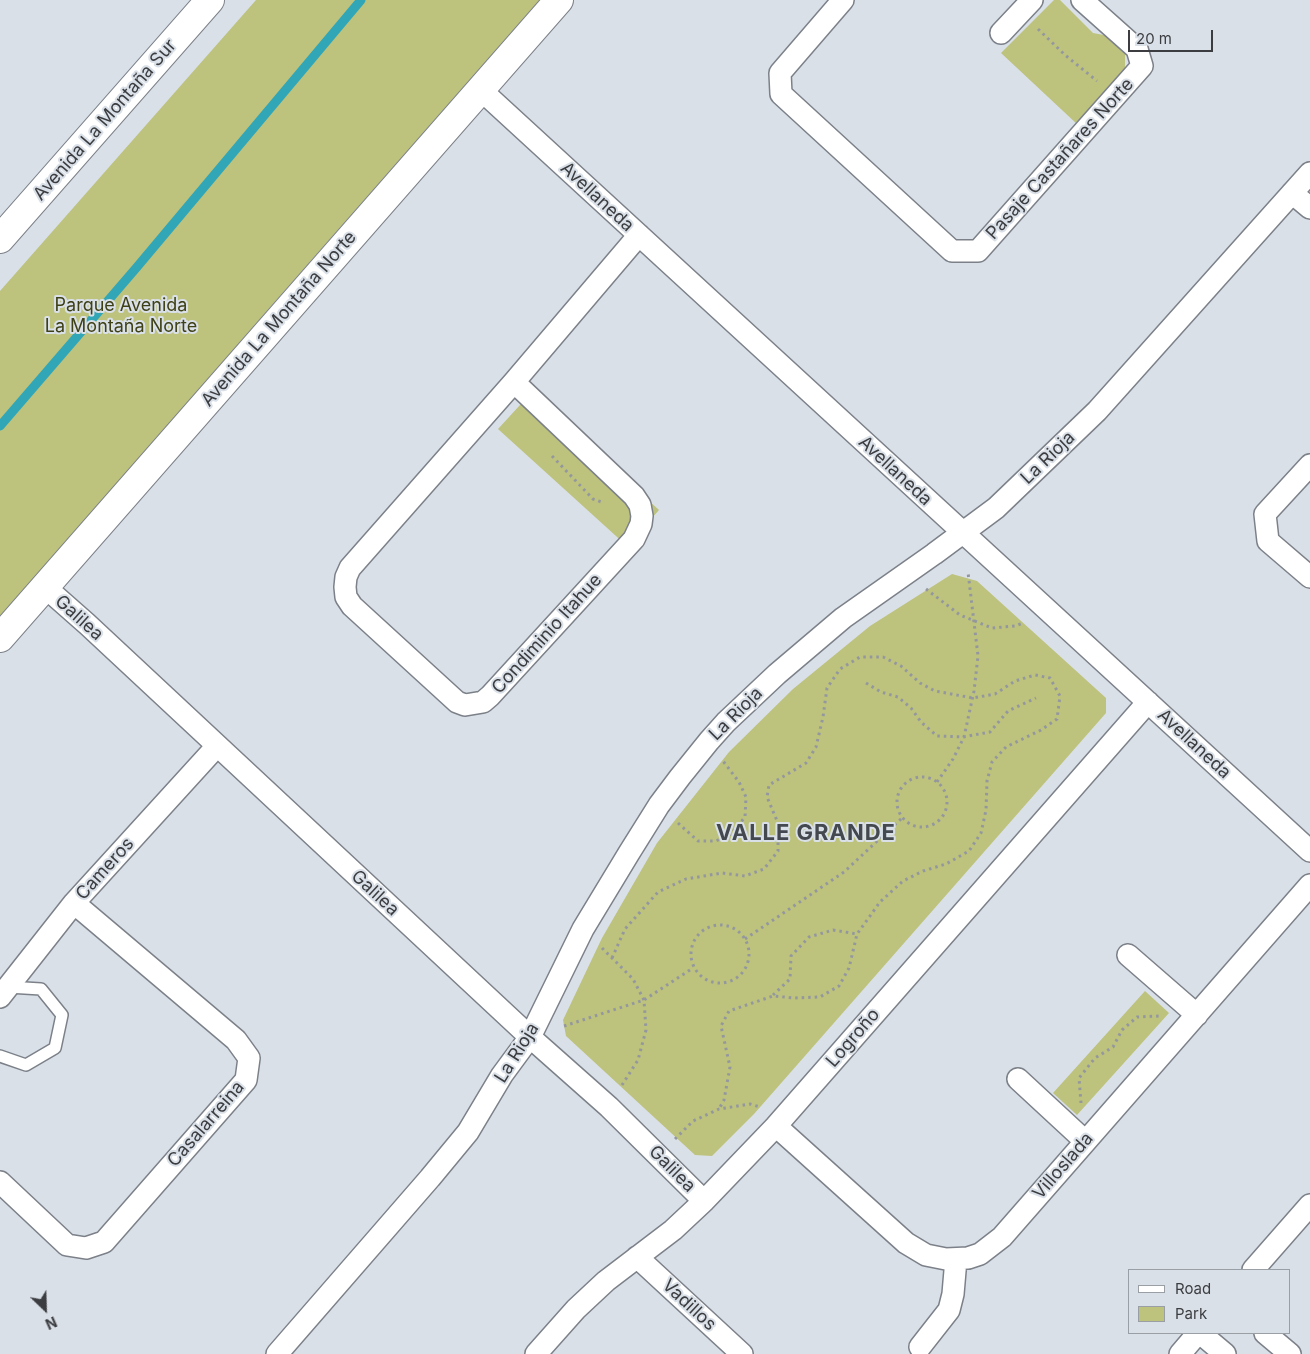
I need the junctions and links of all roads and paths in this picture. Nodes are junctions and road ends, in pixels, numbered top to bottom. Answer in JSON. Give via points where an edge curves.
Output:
{"nodes":[{"id":1,"x":210,"y":0,"type":"edge"},
{"id":2,"x":559,"y":0,"type":"edge"},
{"id":3,"x":843,"y":0,"type":"edge"},
{"id":4,"x":1082,"y":0,"type":"edge"},
{"id":5,"x":1026,"y":6,"type":"edge"},
{"id":6,"x":1001,"y":33,"type":"dead end"},
{"id":7,"x":480,"y":90,"type":"junction"},
{"id":8,"x":1114,"y":96,"type":"junction"},
{"id":9,"x":1310,"y":174,"type":"edge"},
{"id":10,"x":1292,"y":193,"type":"junction"},
{"id":11,"x":1310,"y":208,"type":"edge"},
{"id":12,"x":639,"y":235,"type":"junction"},
{"id":13,"x":0,"y":240,"type":"edge"},
{"id":14,"x":514,"y":382,"type":"junction"},
{"id":15,"x":1310,"y":465,"type":"edge"},
{"id":16,"x":963,"y":533,"type":"junction"},
{"id":17,"x":906,"y":574,"type":"junction"},
{"id":18,"x":1310,"y":577,"type":"edge"},
{"id":19,"x":45,"y":587,"type":"junction"},
{"id":20,"x":1048,"y":611,"type":"junction"},
{"id":21,"x":974,"y":621,"type":"junction"},
{"id":22,"x":0,"y":638,"type":"edge"},
{"id":23,"x":866,"y":682,"type":"dead end"},
{"id":24,"x":973,"y":698,"type":"junction"},
{"id":25,"x":1036,"y":698,"type":"dead end"},
{"id":26,"x":1148,"y":702,"type":"junction"},
{"id":27,"x":964,"y":737,"type":"junction"},
{"id":28,"x":709,"y":741,"type":"junction"},
{"id":29,"x":217,"y":746,"type":"junction"},
{"id":30,"x":936,"y":782,"type":"junction"},
{"id":31,"x":659,"y":805,"type":"junction"},
{"id":32,"x":902,"y":818,"type":"junction"},
{"id":33,"x":1310,"y":851,"type":"edge"},
{"id":34,"x":1310,"y":885,"type":"edge"},
{"id":35,"x":74,"y":903,"type":"junction"},
{"id":36,"x":583,"y":929,"type":"junction"},
{"id":37,"x":857,"y":934,"type":"junction"},
{"id":38,"x":745,"y":939,"type":"junction"},
{"id":39,"x":1128,"y":955,"type":"dead end"},
{"id":40,"x":612,"y":958,"type":"junction"},
{"id":41,"x":693,"y":968,"type":"junction"},
{"id":42,"x":4,"y":992,"type":"edge"},
{"id":43,"x":773,"y":996,"type":"junction"},
{"id":44,"x":644,"y":1000,"type":"junction"},
{"id":45,"x":1197,"y":1015,"type":"junction"},
{"id":46,"x":530,"y":1037,"type":"junction"},
{"id":47,"x":0,"y":1056,"type":"edge"},
{"id":48,"x":1018,"y":1078,"type":"dead end"},
{"id":49,"x":609,"y":1107,"type":"junction"},
{"id":50,"x":719,"y":1109,"type":"junction"},
{"id":51,"x":776,"y":1126,"type":"junction"},
{"id":52,"x":1085,"y":1141,"type":"junction"},
{"id":53,"x":660,"y":1156,"type":"junction"},
{"id":54,"x":0,"y":1182,"type":"edge"},
{"id":55,"x":704,"y":1201,"type":"junction"},
{"id":56,"x":1310,"y":1206,"type":"edge"},
{"id":57,"x":636,"y":1256,"type":"junction"},
{"id":58,"x":956,"y":1259,"type":"junction"},
{"id":59,"x":1254,"y":1269,"type":"edge"},
{"id":60,"x":1198,"y":1334,"type":"edge"},
{"id":61,"x":1200,"y":1334,"type":"edge"},
{"id":62,"x":1266,"y":1334,"type":"edge"},
{"id":63,"x":920,"y":1347,"type":"dead end"},
{"id":64,"x":277,"y":1354,"type":"edge"},
{"id":65,"x":537,"y":1354,"type":"edge"},
{"id":66,"x":742,"y":1354,"type":"edge"},
{"id":67,"x":1180,"y":1354,"type":"edge"},
{"id":68,"x":1224,"y":1354,"type":"edge"},
{"id":69,"x":1290,"y":1354,"type":"edge"}],
"edges":[{"from":1,"to":13,"type":"street","name":"Avenida La Montaña Sur"},
{"from":2,"to":7,"type":"street","name":"Avenida La Montaña Norte"},
{"from":3,"to":8,"type":"street","name":"Pasaje Castañares Norte","via":[[780,72],[781,94],[952,251],[978,251]]},
{"from":4,"to":8,"type":"street","name":"Pasaje Castañares Norte","via":[[1137,49],[1142,66]]},
{"from":5,"to":6,"type":"street"},
{"from":5,"to":8,"type":"path","via":[[1065,55]]},
{"from":7,"to":12,"type":"street","name":"Avellaneda"},
{"from":7,"to":19,"type":"street","name":"Avenida La Montaña Norte"},
{"from":9,"to":10,"type":"street","name":"La Rioja"},
{"from":10,"to":11,"type":"street"},
{"from":10,"to":16,"type":"street","name":"La Rioja","via":[[1097,411],[996,508]]},
{"from":12,"to":14,"type":"street","name":"Condiminio Itahue"},
{"from":12,"to":16,"type":"street","name":"Avellaneda"},
{"from":14,"to":14,"type":"street","name":"Condiminio Itahue","via":[[350,568],[344,587],[352,606],[457,702],[465,705],[483,702],[490,696],[634,539],[641,524],[640,506],[634,496]]},
{"from":15,"to":18,"type":"street","via":[[1265,514],[1268,541]]},
{"from":16,"to":17,"type":"street","name":"La Rioja"},
{"from":16,"to":20,"type":"street","name":"Avellaneda"},
{"from":16,"to":21,"type":"path"},
{"from":17,"to":21,"type":"path","via":[[960,615]]},
{"from":17,"to":28,"type":"street","name":"La Rioja","via":[[843,618],[799,655]]},
{"from":19,"to":22,"type":"street","name":"Avenida La Montaña Norte"},
{"from":19,"to":29,"type":"street","name":"Galilea"},
{"from":20,"to":21,"type":"path","via":[[1015,626],[992,628]]},
{"from":20,"to":26,"type":"street","name":"Avellaneda"},
{"from":21,"to":24,"type":"path","via":[[978,656]]},
{"from":23,"to":27,"type":"path","via":[[881,692],[898,697],[937,736]]},
{"from":24,"to":27,"type":"path"},
{"from":24,"to":37,"type":"path","via":[[995,694],[1015,681],[1034,676],[1050,678],[1060,696],[1057,719],[1006,747],[992,762],[981,833],[969,852],[904,881],[880,902]]},
{"from":24,"to":40,"type":"path","via":[[920,683],[901,666],[883,657],[860,657],[840,669],[826,688],[816,747],[806,763],[769,785],[767,797],[778,823],[778,851],[764,868],[745,876],[722,873],[686,879],[658,892],[625,929]]},
{"from":25,"to":27,"type":"path","via":[[1008,711],[990,732]]},
{"from":26,"to":33,"type":"street","name":"Avellaneda"},
{"from":26,"to":51,"type":"street","name":"Logroño"},
{"from":27,"to":30,"type":"path","via":[[954,759]]},
{"from":28,"to":31,"type":"street","name":"La Rioja"},
{"from":28,"to":31,"type":"path","via":[[746,797],[745,817],[731,834],[716,840],[698,840]]},
{"from":29,"to":35,"type":"street","name":"Cameros"},
{"from":29,"to":46,"type":"street","name":"Galilea"},
{"from":30,"to":32,"type":"path","via":[[922,776],[902,786],[897,807]]},
{"from":30,"to":32,"type":"path","via":[[941,785],[948,801],[942,819],[926,828],[917,828]]},
{"from":31,"to":36,"type":"street","name":"La Rioja"},
{"from":32,"to":38,"type":"path","via":[[844,872]]},
{"from":34,"to":45,"type":"street","name":"Villoslada"},
{"from":35,"to":42,"type":"street","name":"Cameros"},
{"from":35,"to":54,"type":"street","name":"Casalarreina","via":[[236,1040],[249,1058],[246,1080],[104,1242],[86,1248],[67,1245]]},
{"from":36,"to":40,"type":"path"},
{"from":36,"to":46,"type":"street","name":"La Rioja"},
{"from":37,"to":43,"type":"path","via":[[833,930],[809,936],[791,956],[790,979]]},
{"from":37,"to":43,"type":"path","via":[[849,968],[839,986],[820,997]]},
{"from":38,"to":41,"type":"path","via":[[733,928],[723,925],[704,929],[692,945],[690,958]]},
{"from":38,"to":41,"type":"path","via":[[749,958],[743,973],[735,979],[723,984],[713,983],[698,975]]},
{"from":39,"to":45,"type":"street"},
{"from":40,"to":44,"type":"path","via":[[633,979]]},
{"from":41,"to":44,"type":"path"},
{"from":42,"to":47,"type":"lane","via":[[41,989],[62,1015],[55,1048],[26,1065]]},
{"from":43,"to":50,"type":"path","via":[[729,1012],[721,1026],[730,1067],[724,1100]]},
{"from":44,"to":46,"type":"path"},
{"from":44,"to":49,"type":"path","via":[[646,1030],[638,1060]]},
{"from":45,"to":52,"type":"street","name":"Villoslada"},
{"from":45,"to":52,"type":"path","via":[[1137,1017],[1122,1030],[1114,1047],[1095,1058],[1079,1078]]},
{"from":46,"to":49,"type":"street","name":"Galilea"},
{"from":46,"to":64,"type":"street","name":"La Rioja","via":[[502,1075],[468,1132]]},
{"from":48,"to":52,"type":"street"},
{"from":49,"to":53,"type":"street","name":"Galilea"},
{"from":50,"to":51,"type":"path","via":[[750,1104],[769,1109]]},
{"from":50,"to":53,"type":"path","via":[[693,1121]]},
{"from":51,"to":55,"type":"street","name":"Logroño"},
{"from":51,"to":58,"type":"street","name":"Villoslada","via":[[906,1243],[926,1254]]},
{"from":52,"to":58,"type":"street","name":"Villoslada","via":[[1002,1237],[980,1254]]},
{"from":53,"to":55,"type":"street","name":"Galilea"},
{"from":55,"to":57,"type":"street","name":"Logroño","via":[[673,1230]]},
{"from":56,"to":59,"type":"street"},
{"from":57,"to":65,"type":"street","name":"Logroño","via":[[576,1309]]},
{"from":57,"to":66,"type":"street","name":"Vadillos"},
{"from":58,"to":63,"type":"street","via":[[949,1310]]},
{"from":60,"to":67,"type":"street"},
{"from":61,"to":68,"type":"street"},
{"from":62,"to":69,"type":"street"}]}
